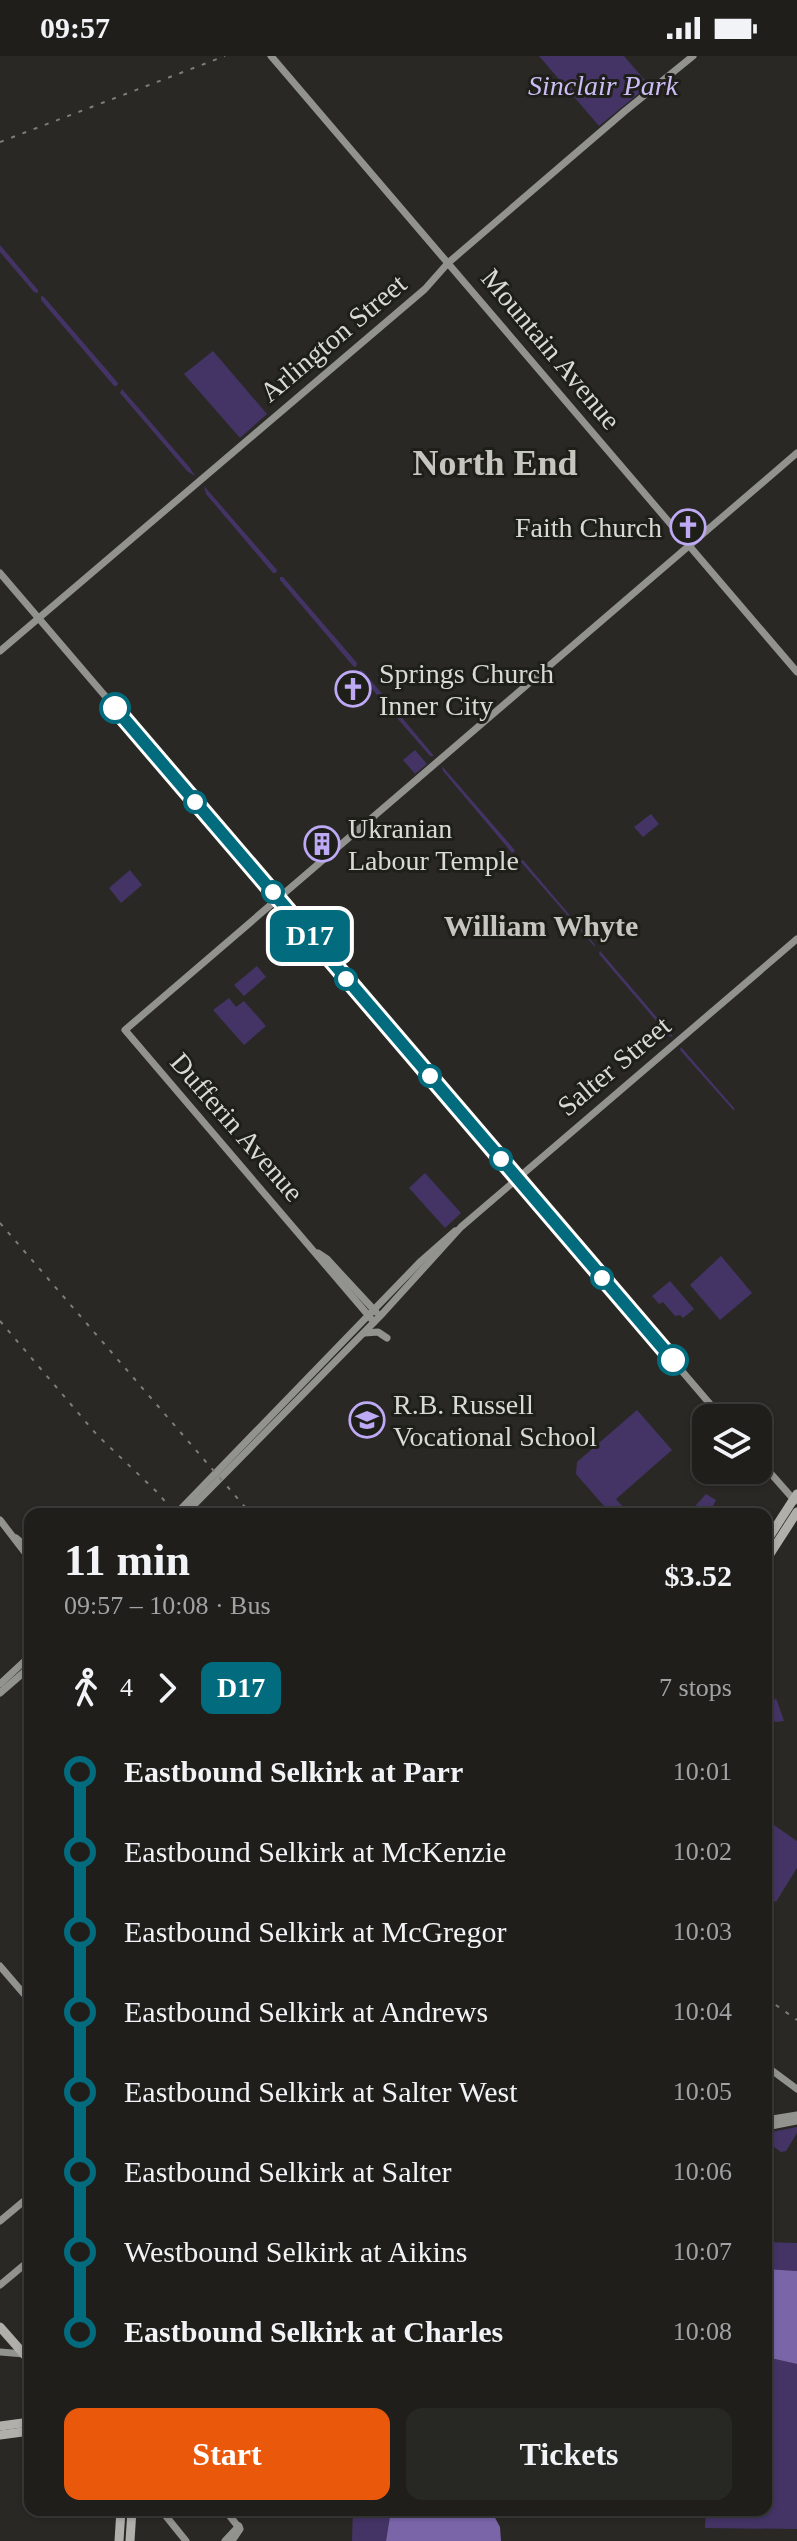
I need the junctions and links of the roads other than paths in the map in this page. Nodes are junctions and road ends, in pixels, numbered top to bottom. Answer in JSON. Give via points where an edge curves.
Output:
{"nodes":[{"id":1,"x":271,"y":56,"type":"edge"},
{"id":2,"x":693,"y":56,"type":"edge"},
{"id":3,"x":448,"y":263,"type":"junction"},
{"id":4,"x":797,"y":453,"type":"edge"},
{"id":5,"x":689,"y":545,"type":"junction"},
{"id":6,"x":0,"y":573,"type":"edge"},
{"id":7,"x":38,"y":618,"type":"junction"},
{"id":8,"x":0,"y":651,"type":"edge"},
{"id":9,"x":797,"y":672,"type":"edge"},
{"id":10,"x":277,"y":898,"type":"junction"},
{"id":11,"x":797,"y":939,"type":"edge"},
{"id":12,"x":508,"y":1167,"type":"junction"},
{"id":13,"x":517,"y":1178,"type":"junction"},
{"id":14,"x":505,"y":1189,"type":"junction"},
{"id":15,"x":316,"y":1252,"type":"junction"},
{"id":16,"x":360,"y":1305,"type":"junction"},
{"id":17,"x":374,"y":1316,"type":"junction"},
{"id":18,"x":360,"y":1331,"type":"junction"},
{"id":19,"x":387,"y":1338,"type":"dead end"},
{"id":20,"x":710,"y":1404,"type":"edge"},
{"id":21,"x":284,"y":1408,"type":"junction"},
{"id":22,"x":772,"y":1473,"type":"edge"},
{"id":23,"x":796,"y":1498,"type":"edge"},
{"id":24,"x":182,"y":1508,"type":"edge"},
{"id":25,"x":191,"y":1508,"type":"edge"},
{"id":26,"x":797,"y":1512,"type":"edge"},
{"id":27,"x":0,"y":1520,"type":"edge"},
{"id":28,"x":772,"y":1533,"type":"edge"},
{"id":29,"x":14,"y":1537,"type":"junction"},
{"id":30,"x":24,"y":1545,"type":"edge"},
{"id":31,"x":24,"y":1551,"type":"edge"},
{"id":32,"x":772,"y":1551,"type":"edge"},
{"id":33,"x":24,"y":1662,"type":"edge"},
{"id":34,"x":24,"y":1672,"type":"edge"},
{"id":35,"x":0,"y":1684,"type":"edge"},
{"id":36,"x":0,"y":1693,"type":"edge"},
{"id":37,"x":0,"y":1966,"type":"edge"},
{"id":38,"x":24,"y":1994,"type":"edge"},
{"id":39,"x":772,"y":2070,"type":"edge"},
{"id":40,"x":797,"y":2089,"type":"edge"},
{"id":41,"x":796,"y":2117,"type":"edge"},
{"id":42,"x":772,"y":2119,"type":"edge"},
{"id":43,"x":772,"y":2125,"type":"edge"},
{"id":44,"x":24,"y":2201,"type":"edge"},
{"id":45,"x":0,"y":2221,"type":"edge"},
{"id":46,"x":24,"y":2265,"type":"edge"},
{"id":47,"x":0,"y":2285,"type":"edge"},
{"id":48,"x":0,"y":2327,"type":"edge"},
{"id":49,"x":4,"y":2353,"type":"edge"},
{"id":50,"x":24,"y":2354,"type":"edge"},
{"id":51,"x":24,"y":2357,"type":"edge"},
{"id":52,"x":24,"y":2423,"type":"edge"},
{"id":53,"x":0,"y":2426,"type":"edge"},
{"id":54,"x":24,"y":2432,"type":"edge"},
{"id":55,"x":0,"y":2435,"type":"edge"},
{"id":56,"x":121,"y":2516,"type":"edge"},
{"id":57,"x":132,"y":2516,"type":"edge"},
{"id":58,"x":166,"y":2516,"type":"edge"},
{"id":59,"x":229,"y":2516,"type":"edge"},
{"id":60,"x":239,"y":2530,"type":"junction"},
{"id":61,"x":119,"y":2537,"type":"edge"},
{"id":62,"x":130,"y":2541,"type":"edge"},
{"id":63,"x":186,"y":2541,"type":"edge"},
{"id":64,"x":225,"y":2541,"type":"edge"},
{"id":65,"x":232,"y":2541,"type":"edge"}],
"edges":[{"from":1,"to":3,"type":"main road","name":"Mountain Avenue"},
{"from":2,"to":3,"type":"main road","name":"Arlington Street"},
{"from":3,"to":5,"type":"main road","name":"Mountain Avenue"},
{"from":3,"to":7,"type":"main road","name":"Arlington Street","via":[[425,289]]},
{"from":4,"to":5,"type":"main road"},
{"from":5,"to":9,"type":"main road","name":"Mountain Avenue"},
{"from":5,"to":10,"type":"main road"},
{"from":6,"to":7,"type":"main road"},
{"from":7,"to":8,"type":"main road","name":"Arlington Street"},
{"from":7,"to":10,"type":"main road"},
{"from":10,"to":12,"type":"main road"},
{"from":10,"to":15,"type":"main road","name":"Dufferin Avenue","via":[[125,1030]]},
{"from":11,"to":13,"type":"main road","name":"Salter Street"},
{"from":12,"to":13,"type":"main road"},
{"from":12,"to":14,"type":"main road"},
{"from":13,"to":14,"type":"main road","name":"Salter Street"},
{"from":13,"to":20,"type":"main road"},
{"from":14,"to":17,"type":"main road","name":"Salter Street","via":[[448,1235]]},
{"from":15,"to":16,"type":"main road","name":"Dufferin Avenue"},
{"from":15,"to":17,"type":"main road","name":"Dufferin Avenue"},
{"from":16,"to":17,"type":"main road","name":"Dufferin Avenue"},
{"from":16,"to":18,"type":"main road"},
{"from":17,"to":18,"type":"main road","name":"Salter Street"},
{"from":18,"to":19,"type":"main road"},
{"from":18,"to":21,"type":"main road","name":"Salter Street"},
{"from":21,"to":24,"type":"main road","name":"Salter Street"},
{"from":21,"to":25,"type":"main road","name":"Salter Street"},
{"from":22,"to":23,"type":"main road"},
{"from":23,"to":28,"type":"main road"},
{"from":26,"to":32,"type":"main road"},
{"from":27,"to":29,"type":"main road"},
{"from":29,"to":30,"type":"main road"},
{"from":29,"to":31,"type":"main road"},
{"from":33,"to":35,"type":"main road"},
{"from":34,"to":36,"type":"main road"},
{"from":37,"to":38,"type":"main road"},
{"from":39,"to":40,"type":"main road"},
{"from":41,"to":42,"type":"main road"},
{"from":41,"to":43,"type":"main road"},
{"from":44,"to":45,"type":"main road"},
{"from":46,"to":47,"type":"main road"},
{"from":48,"to":50,"type":"main road"},
{"from":49,"to":51,"type":"main road"},
{"from":52,"to":53,"type":"main road"},
{"from":54,"to":55,"type":"main road"},
{"from":56,"to":61,"type":"main road"},
{"from":57,"to":62,"type":"main road"},
{"from":58,"to":63,"type":"main road"},
{"from":59,"to":60,"type":"main road"},
{"from":60,"to":64,"type":"main road"},
{"from":60,"to":65,"type":"main road"},
{"from":61,"to":62,"type":"main road"}]}
